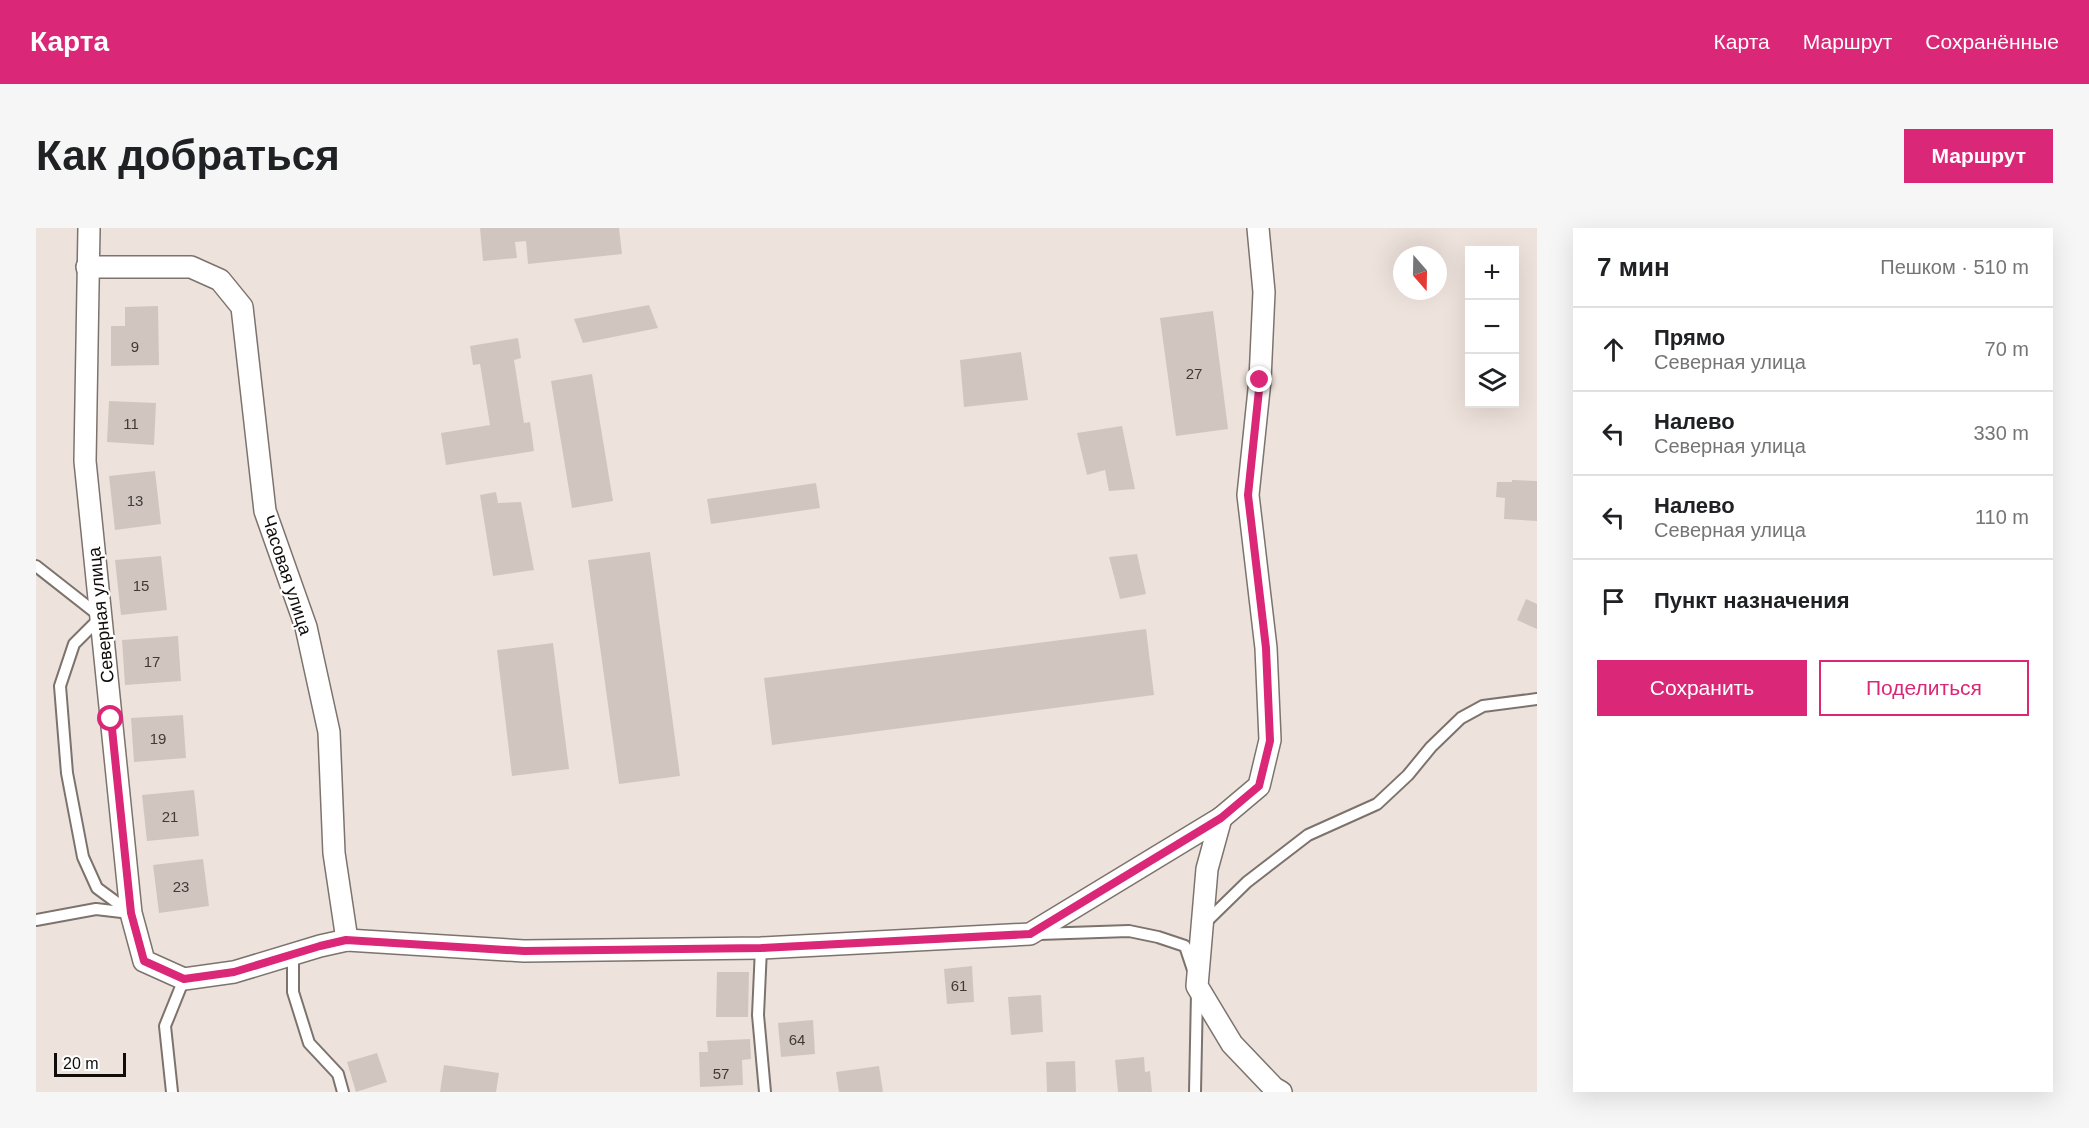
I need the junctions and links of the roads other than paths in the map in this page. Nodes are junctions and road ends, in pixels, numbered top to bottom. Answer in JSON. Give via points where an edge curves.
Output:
{"nodes":[{"id":1,"x":89,"y":228,"type":"edge"},
{"id":2,"x":1258,"y":228,"type":"edge"},
{"id":3,"x":87,"y":267,"type":"junction"},
{"id":4,"x":36,"y":566,"type":"edge"},
{"id":5,"x":101,"y":617,"type":"junction"},
{"id":6,"x":1537,"y":699,"type":"edge"},
{"id":7,"x":1221,"y":818,"type":"junction"},
{"id":8,"x":131,"y":913,"type":"junction"},
{"id":9,"x":36,"y":920,"type":"edge"},
{"id":10,"x":1201,"y":928,"type":"junction"},
{"id":11,"x":1030,"y":934,"type":"junction"},
{"id":12,"x":346,"y":940,"type":"junction"},
{"id":13,"x":761,"y":948,"type":"junction"},
{"id":14,"x":292,"y":954,"type":"junction"},
{"id":15,"x":184,"y":979,"type":"junction"},
{"id":16,"x":1197,"y":986,"type":"junction"},
{"id":17,"x":172,"y":1092,"type":"edge"},
{"id":18,"x":343,"y":1092,"type":"edge"},
{"id":19,"x":765,"y":1092,"type":"edge"},
{"id":20,"x":1195,"y":1092,"type":"edge"},
{"id":21,"x":1281,"y":1092,"type":"edge"}],
"edges":[{"from":1,"to":3,"type":"street","name":"Северная улица"},
{"from":2,"to":7,"type":"street","via":[[1264,292],[1248,495],[1266,648],[1270,741],[1259,786]]},
{"from":3,"to":5,"type":"street","name":"Северная улица","via":[[85,461]]},
{"from":3,"to":12,"type":"street","name":"Часовая улица","via":[[191,267],[220,280],[242,307],[265,511],[306,627],[329,732],[334,853]]},
{"from":4,"to":5,"type":"lane"},
{"from":5,"to":8,"type":"street","name":"Северная улица"},
{"from":5,"to":8,"type":"lane","via":[[74,644],[60,686],[67,773],[83,857],[97,888]]},
{"from":6,"to":10,"type":"lane","via":[[1483,706],[1461,718],[1377,804],[1308,835],[1247,882]]},
{"from":7,"to":10,"type":"street","via":[[1207,869]]},
{"from":7,"to":11,"type":"street"},
{"from":8,"to":9,"type":"lane","via":[[96,909]]},
{"from":8,"to":15,"type":"street","name":"Северная улица","via":[[144,961]]},
{"from":10,"to":16,"type":"street"},
{"from":11,"to":13,"type":"street"},
{"from":11,"to":16,"type":"lane","via":[[1129,931],[1158,937],[1185,946]]},
{"from":12,"to":13,"type":"street","via":[[524,951]]},
{"from":12,"to":14,"type":"street"},
{"from":13,"to":19,"type":"lane","via":[[758,1015]]},
{"from":14,"to":15,"type":"street","via":[[234,972]]},
{"from":14,"to":18,"type":"lane","via":[[293,992],[309,1043],[338,1074]]},
{"from":15,"to":17,"type":"lane","via":[[165,1026]]},
{"from":16,"to":20,"type":"lane"},
{"from":16,"to":21,"type":"street","via":[[1232,1044]]}]}
